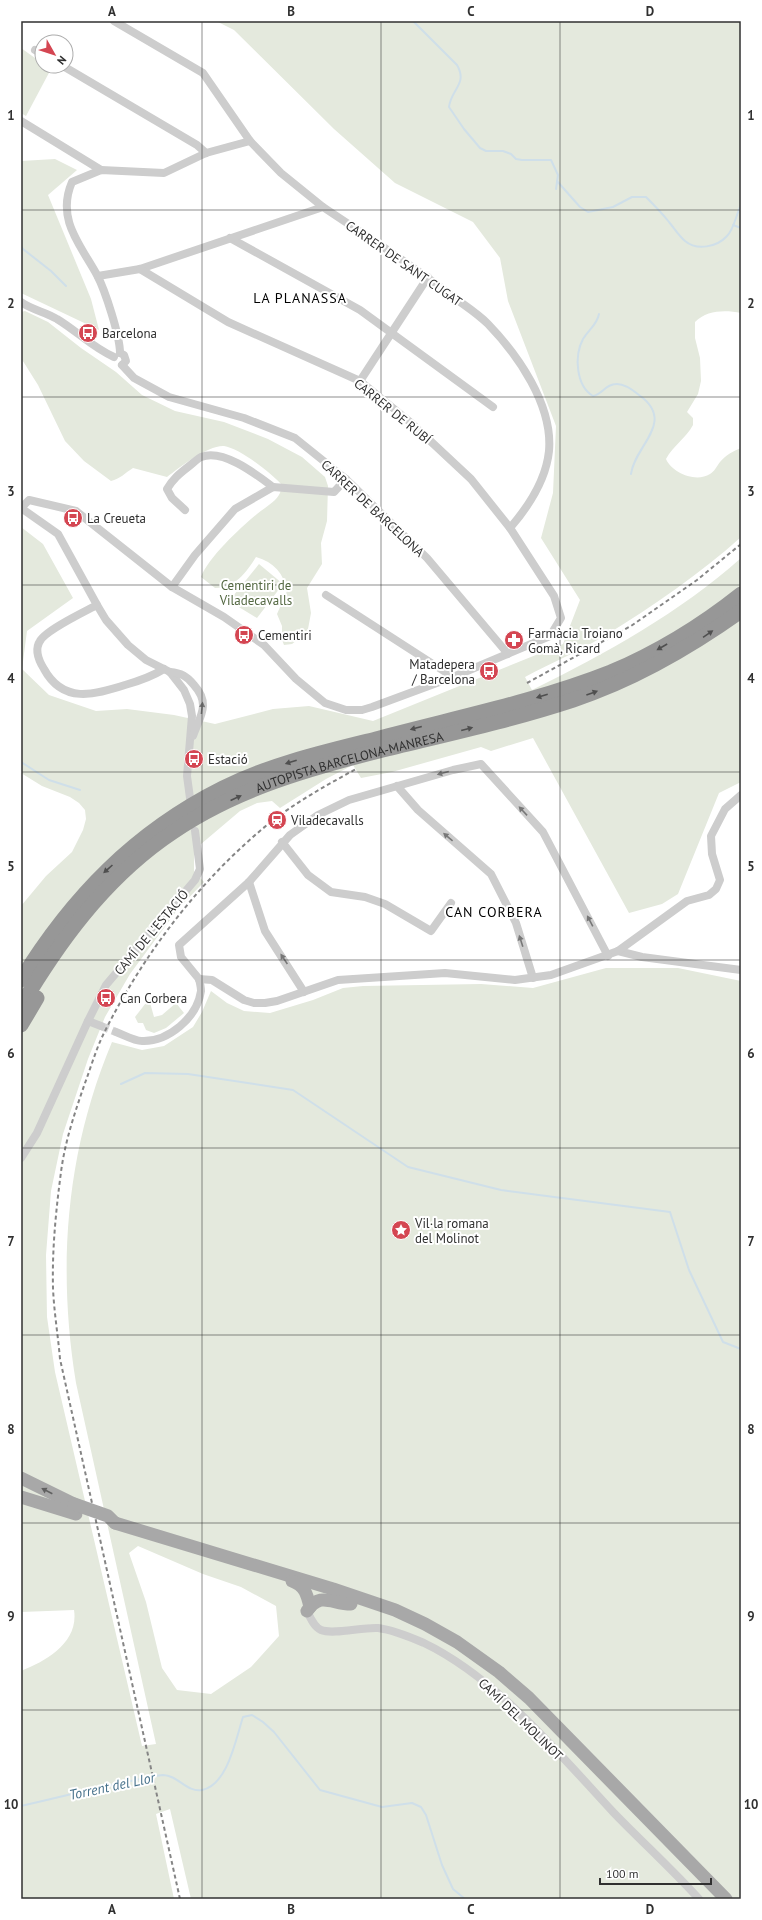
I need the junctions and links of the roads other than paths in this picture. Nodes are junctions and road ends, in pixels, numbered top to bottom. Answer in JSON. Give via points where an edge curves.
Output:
{"nodes":[{"id":1,"x":114,"y":21,"type":"edge"},
{"id":2,"x":74,"y":72,"type":"edge"},
{"id":3,"x":21,"y":122,"type":"edge"},
{"id":4,"x":250,"y":141,"type":"junction"},
{"id":5,"x":206,"y":153,"type":"junction"},
{"id":6,"x":101,"y":170,"type":"junction"},
{"id":7,"x":323,"y":207,"type":"junction"},
{"id":8,"x":230,"y":238,"type":"junction"},
{"id":9,"x":140,"y":268,"type":"junction"},
{"id":10,"x":98,"y":276,"type":"junction"},
{"id":11,"x":428,"y":277,"type":"junction"},
{"id":12,"x":21,"y":302,"type":"edge"},
{"id":13,"x":391,"y":334,"type":"junction"},
{"id":14,"x":117,"y":355,"type":"junction"},
{"id":15,"x":360,"y":381,"type":"junction"},
{"id":16,"x":493,"y":407,"type":"dead end"},
{"id":17,"x":346,"y":479,"type":"junction"},
{"id":18,"x":273,"y":488,"type":"junction"},
{"id":19,"x":21,"y":508,"type":"edge"},
{"id":20,"x":185,"y":510,"type":"dead end"},
{"id":21,"x":510,"y":528,"type":"junction"},
{"id":22,"x":172,"y":587,"type":"junction"},
{"id":23,"x":741,"y":594,"type":"edge"},
{"id":24,"x":326,"y":595,"type":"dead end"},
{"id":25,"x":96,"y":605,"type":"junction"},
{"id":26,"x":741,"y":611,"type":"edge"},
{"id":27,"x":508,"y":654,"type":"junction"},
{"id":28,"x":167,"y":671,"type":"junction"},
{"id":29,"x":453,"y":677,"type":"junction"},
{"id":30,"x":190,"y":744,"type":"junction"},
{"id":31,"x":397,"y":786,"type":"junction"},
{"id":32,"x":741,"y":795,"type":"edge"},
{"id":33,"x":190,"y":798,"type":"dead end"},
{"id":34,"x":218,"y":806,"type":"junction"},
{"id":35,"x":194,"y":831,"type":"dead end"},
{"id":36,"x":282,"y":842,"type":"junction"},
{"id":37,"x":249,"y":882,"type":"junction"},
{"id":38,"x":87,"y":890,"type":"junction"},
{"id":39,"x":451,"y":903,"type":"dead end"},
{"id":40,"x":618,"y":951,"type":"junction"},
{"id":41,"x":608,"y":956,"type":"junction"},
{"id":42,"x":21,"y":966,"type":"edge"},
{"id":43,"x":741,"y":970,"type":"edge"},
{"id":44,"x":533,"y":978,"type":"junction"},
{"id":45,"x":199,"y":979,"type":"junction"},
{"id":46,"x":21,"y":980,"type":"edge"},
{"id":47,"x":304,"y":992,"type":"junction"},
{"id":48,"x":21,"y":1006,"type":"edge"},
{"id":49,"x":88,"y":1021,"type":"junction"},
{"id":50,"x":21,"y":1024,"type":"edge"},
{"id":51,"x":101,"y":1026,"type":"tunnel mouth"},
{"id":52,"x":116,"y":1032,"type":"tunnel mouth"},
{"id":53,"x":21,"y":1158,"type":"edge"},
{"id":54,"x":21,"y":1478,"type":"edge"},
{"id":55,"x":21,"y":1497,"type":"edge"},
{"id":56,"x":21,"y":1506,"type":"edge"},
{"id":57,"x":71,"y":1510,"type":"junction"},
{"id":58,"x":135,"y":1528,"type":"junction"},
{"id":59,"x":254,"y":1566,"type":"junction"},
{"id":60,"x":288,"y":1585,"type":"junction"},
{"id":61,"x":305,"y":1589,"type":"junction"},
{"id":62,"x":351,"y":1604,"type":"junction"},
{"id":63,"x":309,"y":1609,"type":"junction"},
{"id":64,"x":699,"y":1899,"type":"edge"},
{"id":65,"x":717,"y":1899,"type":"edge"},
{"id":66,"x":726,"y":1899,"type":"edge"}],
"edges":[{"from":1,"to":4,"type":"street","name":"CARRER DE SANT CUGAT","via":[[203,73]]},
{"from":2,"to":5,"type":"street","via":[[197,145]]},
{"from":3,"to":6,"type":"street"},
{"from":4,"to":5,"type":"street"},
{"from":4,"to":7,"type":"street","name":"CARRER DE SANT CUGAT","via":[[281,173]]},
{"from":5,"to":6,"type":"street","via":[[164,173]]},
{"from":6,"to":10,"type":"street","via":[[72,182],[65,202],[74,238]]},
{"from":7,"to":8,"type":"street"},
{"from":7,"to":11,"type":"street","name":"CARRER DE SANT CUGAT"},
{"from":8,"to":9,"type":"street"},
{"from":8,"to":13,"type":"street","via":[[360,310]]},
{"from":9,"to":10,"type":"street"},
{"from":9,"to":15,"type":"street","name":"CARRER DE RUBÍ","via":[[228,322]]},
{"from":10,"to":14,"type":"street","via":[[118,336]]},
{"from":11,"to":13,"type":"street"},
{"from":11,"to":21,"type":"street","name":"CARRER DE SANT CUGAT","via":[[487,323],[514,354],[532,384],[547,419],[549,451],[542,481],[524,512]]},
{"from":12,"to":14,"type":"street","via":[[57,319],[98,348]]},
{"from":13,"to":15,"type":"street"},
{"from":13,"to":16,"type":"street"},
{"from":14,"to":17,"type":"street","name":"CARRER DE BARCELONA","via":[[124,355],[126,361],[122,365],[134,378],[169,397],[244,418],[295,438]]},
{"from":15,"to":21,"type":"street","name":"CARRER DE RUBÍ","via":[[410,422],[471,479]]},
{"from":17,"to":18,"type":"street","via":[[334,492]]},
{"from":17,"to":27,"type":"street","name":"CARRER DE BARCELONA","via":[[427,558]]},
{"from":18,"to":20,"type":"street","via":[[255,473],[228,458],[214,455],[201,457],[174,478],[168,490],[172,498]]},
{"from":18,"to":22,"type":"street","via":[[235,509],[195,555]]},
{"from":19,"to":22,"type":"street","via":[[29,500],[76,511]]},
{"from":19,"to":25,"type":"street","via":[[58,534]]},
{"from":21,"to":27,"type":"street","name":"CARRER DE RUBÍ","via":[[554,596],[561,618],[550,636]]},
{"from":22,"to":29,"type":"street","via":[[224,616],[264,644],[296,679],[325,703],[338,708],[362,710]]},
{"from":23,"to":38,"type":"highway","name":"AUTOPISTA BARCELONA-MANRESA","one_way":true,"via":[[660,648],[584,682],[540,697],[298,759],[224,788],[156,828],[124,854]]},
{"from":24,"to":29,"type":"street"},
{"from":25,"to":28,"type":"street","via":[[128,644],[146,660]]},
{"from":25,"to":28,"type":"street","via":[[50,631],[40,640],[37,652],[39,661],[50,680],[68,692],[86,695]]},
{"from":34,"to":26,"type":"highway","name":"AUTOPISTA BARCELONA-MANRESA","one_way":true,"via":[[263,785],[302,772],[537,711],[597,692],[668,659]]},
{"from":27,"to":29,"type":"street"},
{"from":28,"to":30,"type":"street","via":[[184,690],[190,704]]},
{"from":30,"to":28,"type":"street","one_way":true,"via":[[204,703],[200,691],[187,677]]},
{"from":30,"to":33,"type":"street","via":[[187,776]]},
{"from":31,"to":36,"type":"street","via":[[349,800],[332,808]]},
{"from":41,"to":31,"type":"street","one_way":true,"via":[[543,832],[481,764]]},
{"from":44,"to":31,"type":"street","one_way":true,"via":[[516,923],[490,874],[423,815]]},
{"from":32,"to":40,"type":"street","via":[[725,809],[711,836],[712,854],[720,880],[716,889],[709,895],[688,901]]},
{"from":34,"to":48,"type":"highway","name":"AUTOPISTA BARCELONA-MANRESA","via":[[164,838],[113,881],[59,946]]},
{"from":34,"to":50,"type":"highway","via":[[133,871],[102,904],[66,951]]},
{"from":35,"to":49,"type":"street","name":"CAMÍ DE L'ESTACIÓ","via":[[200,869],[195,880],[106,985]]},
{"from":36,"to":37,"type":"street"},
{"from":36,"to":39,"type":"street","via":[[308,875],[331,892],[365,897],[385,904],[431,931]]},
{"from":37,"to":45,"type":"street","via":[[179,945],[181,957]]},
{"from":47,"to":37,"type":"street","one_way":true,"via":[[265,931]]},
{"from":38,"to":42,"type":"highway","via":[[60,915]]},
{"from":38,"to":46,"type":"highway","name":"AUTOPISTA BARCELONA-MANRESA","via":[[48,938]]},
{"from":40,"to":41,"type":"street"},
{"from":40,"to":43,"type":"street","via":[[642,957]]},
{"from":41,"to":44,"type":"street"},
{"from":44,"to":47,"type":"street","via":[[515,980],[444,973],[338,980]]},
{"from":45,"to":47,"type":"street","via":[[212,980],[244,1000],[254,1003],[277,1001]]},
{"from":45,"to":52,"type":"street","via":[[201,991],[195,1006],[187,1020],[174,1031],[161,1039],[141,1041]]},
{"from":49,"to":51,"type":"street"},
{"from":49,"to":53,"type":"street","name":"CAMÍ DE L'ESTACIÓ","via":[[37,1133]]},
{"from":57,"to":54,"type":"main road","one_way":true},
{"from":55,"to":57,"type":"main road"},
{"from":56,"to":57,"type":"main road"},
{"from":57,"to":58,"type":"main road","via":[[105,1523],[115,1522]]},
{"from":58,"to":59,"type":"main road"},
{"from":58,"to":60,"type":"main road","via":[[140,1535],[159,1543]]},
{"from":59,"to":61,"type":"main road"},
{"from":59,"to":66,"type":"main road","via":[[395,1610],[437,1630],[476,1655],[528,1698]]},
{"from":60,"to":61,"type":"main road"},
{"from":60,"to":63,"type":"main road","via":[[301,1596]]},
{"from":61,"to":62,"type":"main road"},
{"from":61,"to":63,"type":"main road"},
{"from":62,"to":63,"type":"main road","via":[[322,1599]]},
{"from":62,"to":65,"type":"main road","via":[[434,1635],[495,1677],[540,1718]]},
{"from":63,"to":64,"type":"street","name":"CAMÍ DEL MOLINOT","via":[[311,1620],[320,1630],[332,1632],[378,1628],[399,1633],[460,1663],[517,1711]]}]}
